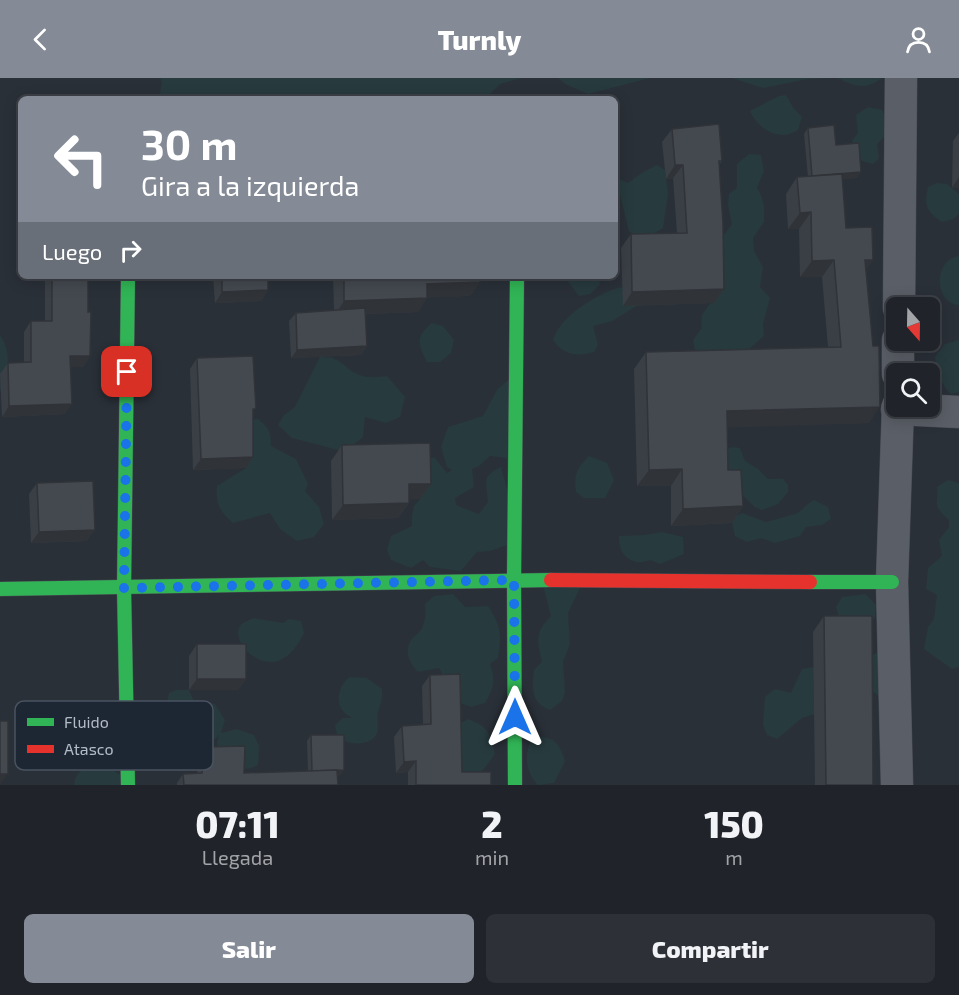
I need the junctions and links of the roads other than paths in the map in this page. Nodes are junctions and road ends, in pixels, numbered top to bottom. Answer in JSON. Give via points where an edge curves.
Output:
{"nodes":[{"id":1,"x":901,"y":78,"type":"edge"},
{"id":2,"x":128,"y":279,"type":"edge"},
{"id":3,"x":517,"y":279,"type":"edge"},
{"id":4,"x":898,"y":297,"type":"edge"},
{"id":5,"x":940,"y":411,"type":"edge"},
{"id":6,"x":959,"y":412,"type":"edge"},
{"id":7,"x":897,"y":417,"type":"edge"},
{"id":8,"x":514,"y":580,"type":"junction"},
{"id":9,"x":892,"y":582,"type":"junction"},
{"id":10,"x":124,"y":588,"type":"junction"},
{"id":11,"x":0,"y":589,"type":"edge"},
{"id":12,"x":126,"y":701,"type":"edge"},
{"id":13,"x":128,"y":770,"type":"edge"},
{"id":14,"x":128,"y":785,"type":"edge"},
{"id":15,"x":515,"y":785,"type":"edge"},
{"id":16,"x":897,"y":785,"type":"edge"}],
"edges":[{"from":1,"to":4,"type":"street"},
{"from":2,"to":10,"type":"street"},
{"from":3,"to":8,"type":"street"},
{"from":5,"to":6,"type":"street"},
{"from":7,"to":9,"type":"street"},
{"from":8,"to":9,"type":"street"},
{"from":8,"to":10,"type":"street"},
{"from":8,"to":15,"type":"street"},
{"from":9,"to":16,"type":"street"},
{"from":10,"to":11,"type":"street"},
{"from":10,"to":12,"type":"street"},
{"from":13,"to":14,"type":"street"}]}
